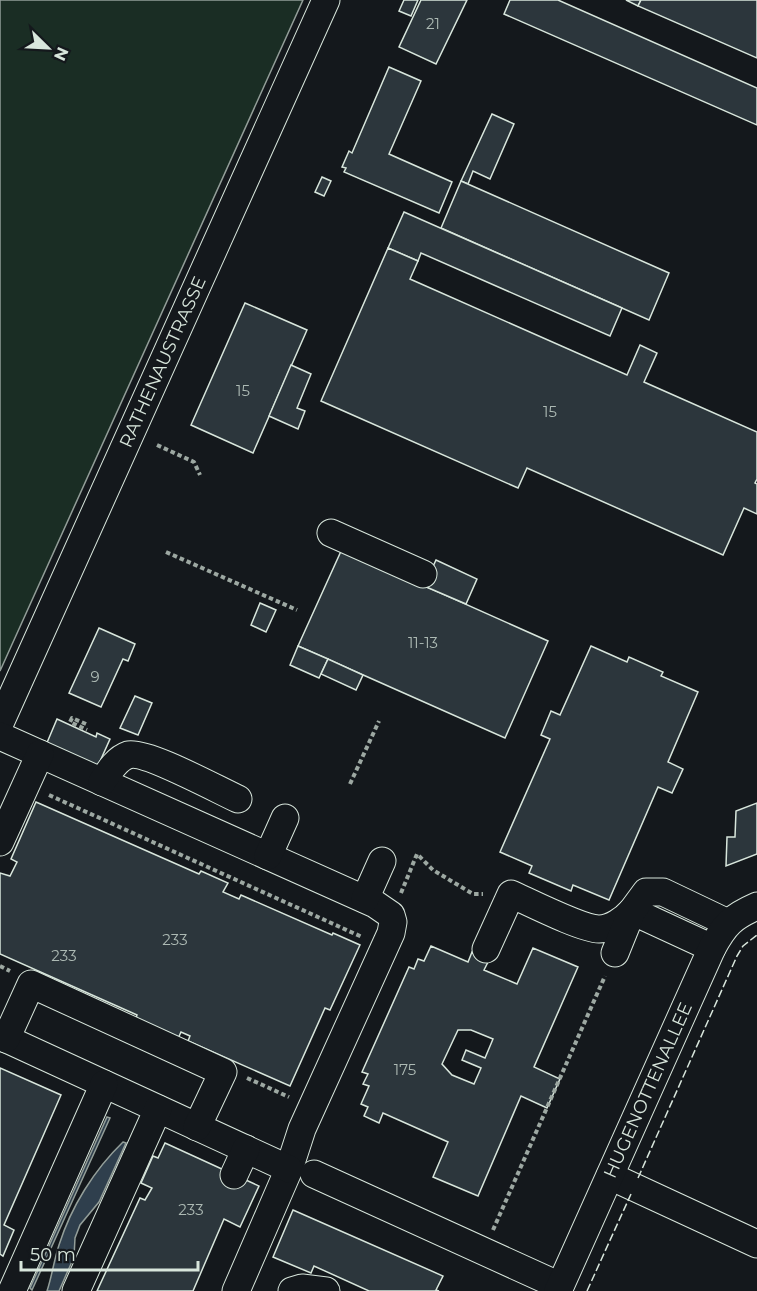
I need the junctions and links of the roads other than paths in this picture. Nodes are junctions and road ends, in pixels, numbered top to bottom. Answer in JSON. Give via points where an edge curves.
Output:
{"nodes":[{"id":1,"x":326,"y":0,"type":"edge"},
{"id":2,"x":331,"y":533,"type":"dead end"},
{"id":3,"x":423,"y":574,"type":"dead end"},
{"id":4,"x":0,"y":723,"type":"edge"},
{"id":5,"x":0,"y":736,"type":"edge"},
{"id":6,"x":40,"y":754,"type":"junction"},
{"id":7,"x":113,"y":787,"type":"junction"},
{"id":8,"x":235,"y":804,"type":"dead end"},
{"id":9,"x":285,"y":818,"type":"dead end"},
{"id":10,"x":0,"y":842,"type":"edge"},
{"id":11,"x":268,"y":856,"type":"junction"},
{"id":12,"x":382,"y":861,"type":"dead end"},
{"id":13,"x":365,"y":899,"type":"junction"},
{"id":14,"x":757,"y":906,"type":"edge"},
{"id":15,"x":632,"y":911,"type":"junction"},
{"id":16,"x":728,"y":923,"type":"junction"},
{"id":17,"x":712,"y":948,"type":"junction"},
{"id":18,"x":486,"y":949,"type":"dead end"},
{"id":19,"x":615,"y":953,"type":"road end"},
{"id":20,"x":3,"y":1038,"type":"edge"},
{"id":21,"x":104,"y":1084,"type":"junction"},
{"id":22,"x":158,"y":1109,"type":"junction"},
{"id":23,"x":197,"y":1127,"type":"junction"},
{"id":24,"x":246,"y":1149,"type":"junction"},
{"id":25,"x":302,"y":1171,"type":"junction"},
{"id":26,"x":234,"y":1175,"type":"dead end"},
{"id":27,"x":610,"y":1176,"type":"junction"},
{"id":28,"x":757,"y":1244,"type":"edge"},
{"id":29,"x":559,"y":1289,"type":"edge"},
{"id":30,"x":12,"y":1291,"type":"edge"},
{"id":31,"x":76,"y":1291,"type":"edge"},
{"id":32,"x":236,"y":1291,"type":"edge"},
{"id":33,"x":292,"y":1291,"type":"edge"},
{"id":34,"x":326,"y":1291,"type":"edge"}],
"edges":[{"from":1,"to":4,"type":"street","name":"RATHENAUSTRASSE"},
{"from":2,"to":3,"type":"street"},
{"from":5,"to":6,"type":"street"},
{"from":6,"to":7,"type":"street"},
{"from":6,"to":10,"type":"street"},
{"from":7,"to":8,"type":"street","via":[[118,761],[138,755],[166,765]]},
{"from":7,"to":11,"type":"street"},
{"from":9,"to":11,"type":"street"},
{"from":11,"to":13,"type":"street"},
{"from":12,"to":13,"type":"street"},
{"from":13,"to":25,"type":"street","via":[[391,915],[391,933],[302,1129]]},
{"from":14,"to":16,"type":"street","name":"HUGENOTTENALLEE"},
{"from":15,"to":16,"type":"street","via":[[646,892],[663,892]]},
{"from":15,"to":17,"type":"street"},
{"from":15,"to":18,"type":"street","via":[[610,927],[599,929],[511,894]]},
{"from":15,"to":19,"type":"street"},
{"from":16,"to":17,"type":"street","name":"HUGENOTTENALLEE"},
{"from":17,"to":27,"type":"street","name":"HUGENOTTENALLEE"},
{"from":20,"to":21,"type":"street"},
{"from":20,"to":23,"type":"street","via":[[31,984],[223,1072]]},
{"from":21,"to":22,"type":"street"},
{"from":21,"to":30,"type":"street"},
{"from":22,"to":23,"type":"street"},
{"from":22,"to":31,"type":"street"},
{"from":23,"to":24,"type":"street"},
{"from":24,"to":25,"type":"street"},
{"from":24,"to":26,"type":"street"},
{"from":25,"to":29,"type":"street"},
{"from":25,"to":32,"type":"street"},
{"from":27,"to":28,"type":"street"},
{"from":27,"to":29,"type":"street","name":"HUGENOTTENALLEE"},
{"from":33,"to":34,"type":"street"}]}
